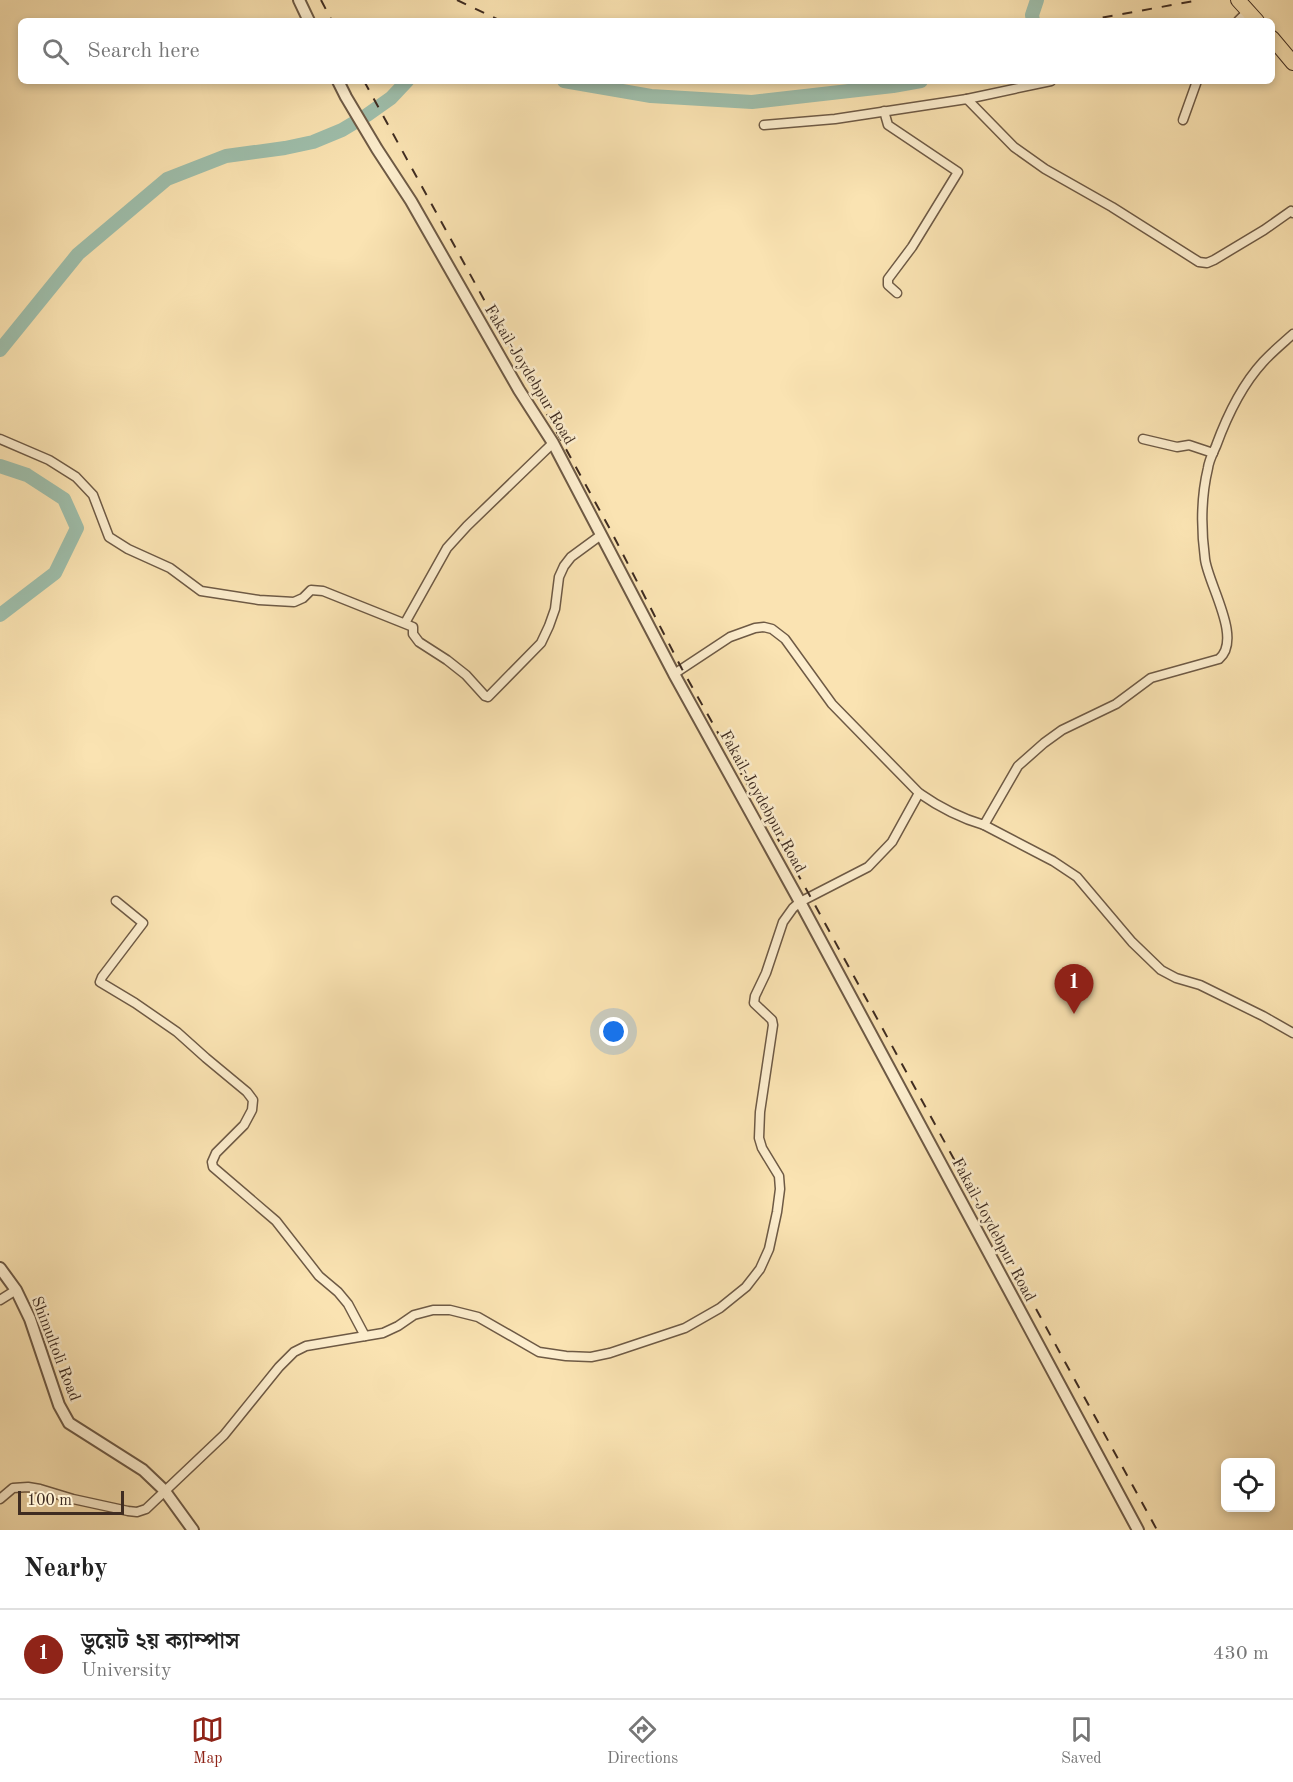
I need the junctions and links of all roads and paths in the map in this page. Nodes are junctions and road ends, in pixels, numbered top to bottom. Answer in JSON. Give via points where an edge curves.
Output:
{"nodes":[{"id":1,"x":299,"y":0,"type":"edge"},
{"id":2,"x":1238,"y":0,"type":"edge"},
{"id":3,"x":308,"y":18,"type":"edge"},
{"id":4,"x":1248,"y":18,"type":"edge"},
{"id":5,"x":1275,"y":42,"type":"edge"},
{"id":6,"x":1293,"y":63,"type":"edge"},
{"id":7,"x":340,"y":84,"type":"edge"},
{"id":8,"x":1037,"y":84,"type":"edge"},
{"id":9,"x":1196,"y":84,"type":"edge"},
{"id":10,"x":967,"y":99,"type":"junction"},
{"id":11,"x":884,"y":111,"type":"junction"},
{"id":12,"x":1183,"y":120,"type":"dead end"},
{"id":13,"x":764,"y":125,"type":"dead end"},
{"id":14,"x":1293,"y":213,"type":"edge"},
{"id":15,"x":897,"y":293,"type":"dead end"},
{"id":16,"x":1293,"y":334,"type":"edge"},
{"id":17,"x":0,"y":439,"type":"edge"},
{"id":18,"x":1143,"y":439,"type":"dead end"},
{"id":19,"x":553,"y":443,"type":"junction"},
{"id":20,"x":1213,"y":453,"type":"junction"},
{"id":21,"x":601,"y":535,"type":"junction"},
{"id":22,"x":405,"y":623,"type":"junction"},
{"id":23,"x":674,"y":674,"type":"junction"},
{"id":24,"x":919,"y":793,"type":"junction"},
{"id":25,"x":984,"y":825,"type":"junction"},
{"id":26,"x":116,"y":901,"type":"dead end"},
{"id":27,"x":800,"y":902,"type":"junction"},
{"id":28,"x":1293,"y":1033,"type":"edge"},
{"id":29,"x":0,"y":1268,"type":"edge"},
{"id":30,"x":16,"y":1290,"type":"junction"},
{"id":31,"x":0,"y":1300,"type":"edge"},
{"id":32,"x":365,"y":1336,"type":"junction"},
{"id":33,"x":164,"y":1490,"type":"junction"},
{"id":34,"x":0,"y":1499,"type":"edge"},
{"id":35,"x":193,"y":1530,"type":"edge"},
{"id":36,"x":1138,"y":1530,"type":"edge"}],
"edges":[{"from":1,"to":3,"type":"street"},
{"from":2,"to":4,"type":"main road"},
{"from":5,"to":6,"type":"main road"},
{"from":7,"to":19,"type":"street","name":"Fakail-Joydebpur Road"},
{"from":8,"to":10,"type":"street"},
{"from":9,"to":12,"type":"street"},
{"from":10,"to":11,"type":"street"},
{"from":10,"to":14,"type":"street","via":[[1014,147],[1037,164],[1199,262],[1214,260]]},
{"from":11,"to":13,"type":"street"},
{"from":11,"to":15,"type":"street","via":[[888,125],[958,172],[888,279],[888,285]]},
{"from":16,"to":20,"type":"street","via":[[1245,385]]},
{"from":17,"to":22,"type":"street","via":[[49,460],[76,477],[93,495],[109,537],[170,568],[201,591],[294,602],[311,590],[323,591]]},
{"from":18,"to":20,"type":"street","via":[[1177,447],[1190,445]]},
{"from":19,"to":21,"type":"street","name":"Fakail-Joydebpur Road"},
{"from":19,"to":22,"type":"street","via":[[447,548]]},
{"from":20,"to":25,"type":"street","via":[[1202,517],[1205,562],[1222,610],[1226,651],[1219,659],[1151,678],[1116,704],[1062,730],[1018,766]]},
{"from":21,"to":22,"type":"street","via":[[564,567],[555,609],[541,643],[488,697],[466,675],[419,642],[413,627]]},
{"from":21,"to":23,"type":"street","name":"Fakail-Joydebpur Road"},
{"from":23,"to":24,"type":"street","via":[[730,637],[755,628],[772,629],[785,639],[832,704]]},
{"from":23,"to":27,"type":"street","name":"Fakail-Joydebpur Road"},
{"from":24,"to":25,"type":"street","via":[[963,819]]},
{"from":24,"to":27,"type":"street","via":[[892,842],[868,867]]},
{"from":25,"to":28,"type":"street","via":[[1077,877],[1161,970],[1200,985]]},
{"from":26,"to":32,"type":"street","via":[[143,923],[100,982],[177,1032],[253,1100],[244,1125],[216,1153],[213,1167],[276,1221],[319,1276],[348,1304]]},
{"from":27,"to":32,"type":"street","via":[[783,922],[755,996],[754,1004],[773,1025],[759,1138],[779,1176],[780,1189],[769,1249],[746,1287],[686,1328],[591,1357],[539,1352],[478,1317],[450,1310],[414,1315],[383,1333]]},
{"from":27,"to":36,"type":"street","name":"Fakail-Joydebpur Road"},
{"from":29,"to":30,"type":"street","name":"Shimultoli Road"},
{"from":30,"to":31,"type":"street"},
{"from":30,"to":33,"type":"street","name":"Shimultoli Road","via":[[69,1423],[142,1470]]},
{"from":32,"to":33,"type":"street","via":[[306,1346],[294,1352],[224,1435]]},
{"from":33,"to":34,"type":"street","via":[[146,1509],[137,1512],[28,1487],[14,1488]]},
{"from":33,"to":35,"type":"street","name":"Shimultoli Road"}]}
